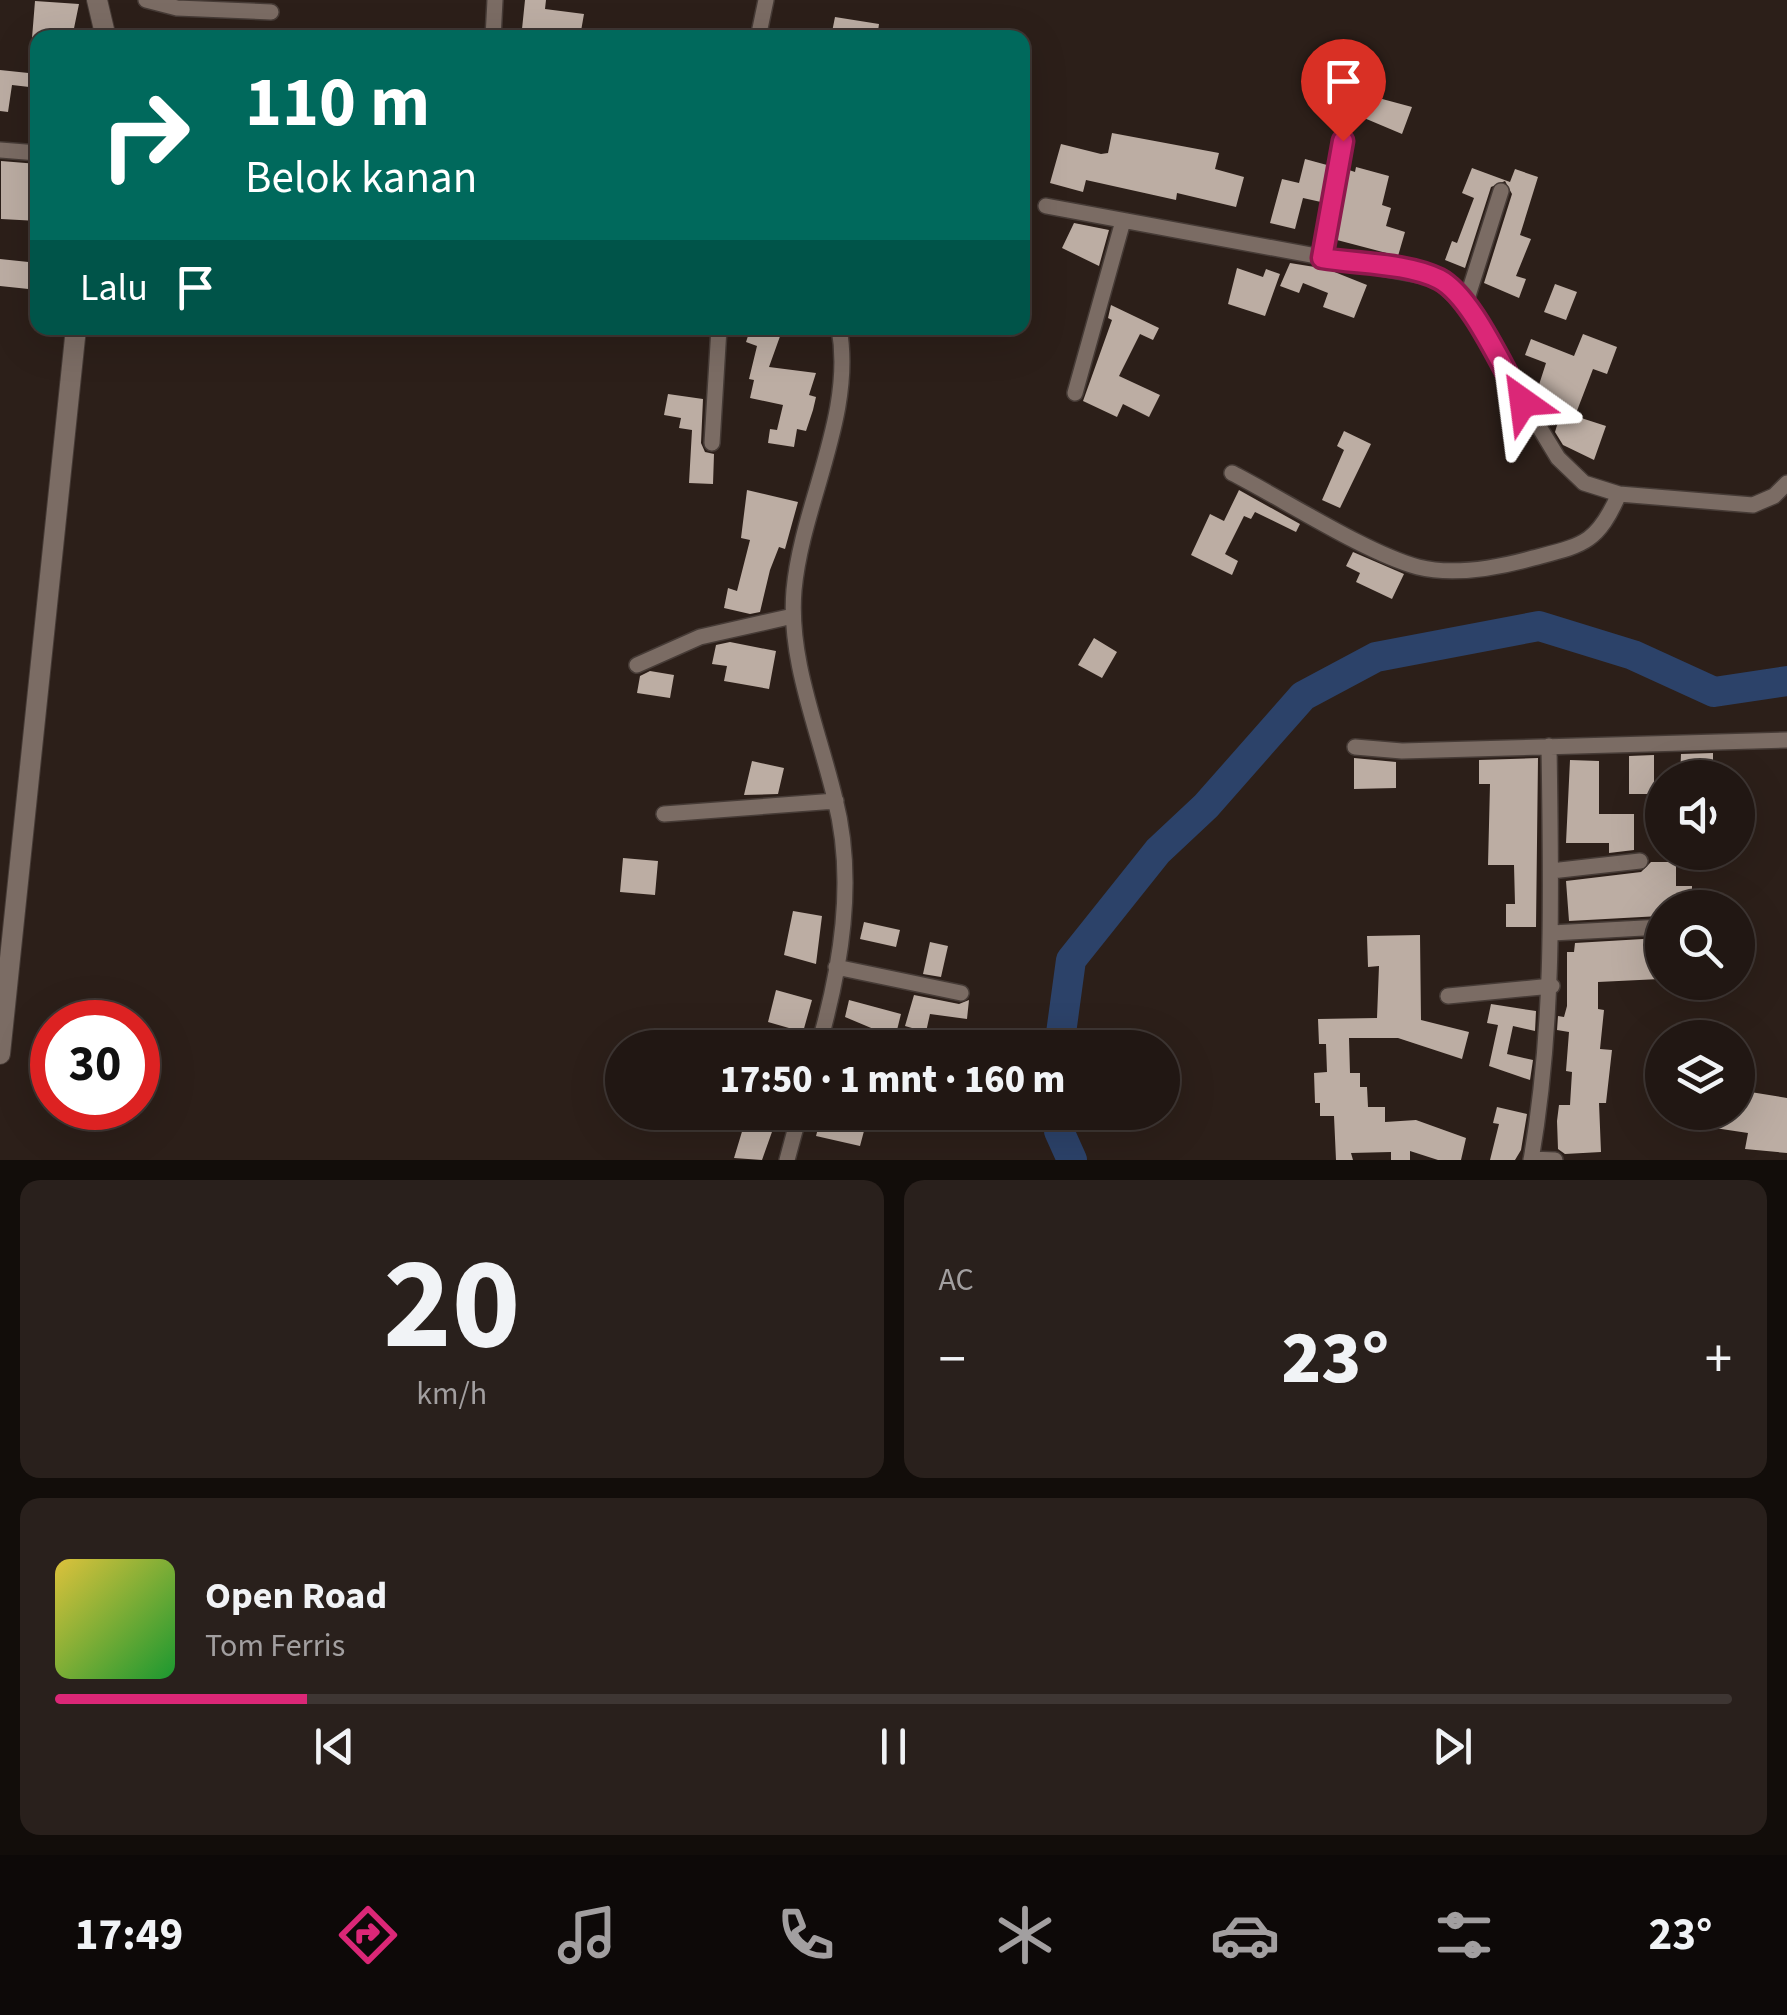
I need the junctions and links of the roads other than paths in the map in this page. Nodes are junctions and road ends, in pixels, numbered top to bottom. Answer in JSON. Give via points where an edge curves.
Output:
{"nodes":[{"id":1,"x":97,"y":0,"type":"edge"},
{"id":2,"x":146,"y":0,"type":"edge"},
{"id":3,"x":495,"y":0,"type":"edge"},
{"id":4,"x":766,"y":0,"type":"edge"},
{"id":5,"x":271,"y":12,"type":"dead end"},
{"id":6,"x":104,"y":30,"type":"edge"},
{"id":7,"x":493,"y":30,"type":"edge"},
{"id":8,"x":760,"y":30,"type":"edge"},
{"id":9,"x":1343,"y":141,"type":"dead end"},
{"id":10,"x":0,"y":150,"type":"edge"},
{"id":11,"x":30,"y":152,"type":"edge"},
{"id":12,"x":1501,"y":191,"type":"dead end"},
{"id":13,"x":1046,"y":206,"type":"dead end"},
{"id":14,"x":1123,"y":220,"type":"junction"},
{"id":15,"x":1322,"y":258,"type":"junction"},
{"id":16,"x":1465,"y":306,"type":"junction"},
{"id":17,"x":75,"y":335,"type":"edge"},
{"id":18,"x":719,"y":335,"type":"edge"},
{"id":19,"x":840,"y":335,"type":"edge"},
{"id":20,"x":1074,"y":393,"type":"dead end"},
{"id":21,"x":712,"y":443,"type":"dead end"},
{"id":22,"x":1232,"y":472,"type":"dead end"},
{"id":23,"x":1787,"y":483,"type":"edge"},
{"id":24,"x":1619,"y":494,"type":"junction"},
{"id":25,"x":793,"y":616,"type":"junction"},
{"id":26,"x":637,"y":665,"type":"dead end"},
{"id":27,"x":1787,"y":740,"type":"edge"},
{"id":28,"x":1549,"y":746,"type":"junction"},
{"id":29,"x":1355,"y":747,"type":"dead end"},
{"id":30,"x":836,"y":802,"type":"junction"},
{"id":31,"x":664,"y":814,"type":"dead end"},
{"id":32,"x":1640,"y":861,"type":"dead end"},
{"id":33,"x":1551,"y":871,"type":"junction"},
{"id":34,"x":1645,"y":928,"type":"edge"},
{"id":35,"x":1552,"y":933,"type":"junction"},
{"id":36,"x":836,"y":967,"type":"junction"},
{"id":37,"x":1552,"y":986,"type":"junction"},
{"id":38,"x":960,"y":993,"type":"dead end"},
{"id":39,"x":1448,"y":996,"type":"dead end"},
{"id":40,"x":822,"y":1030,"type":"edge"},
{"id":41,"x":0,"y":1054,"type":"edge"},
{"id":42,"x":795,"y":1130,"type":"edge"},
{"id":43,"x":787,"y":1160,"type":"edge"},
{"id":44,"x":1531,"y":1160,"type":"edge"},
{"id":45,"x":1556,"y":1160,"type":"edge"}],
"edges":[{"from":1,"to":6,"type":"street"},
{"from":2,"to":5,"type":"street","via":[[177,8]]},
{"from":3,"to":7,"type":"street"},
{"from":4,"to":8,"type":"street"},
{"from":9,"to":15,"type":"street"},
{"from":10,"to":11,"type":"street"},
{"from":12,"to":16,"type":"street"},
{"from":13,"to":14,"type":"street"},
{"from":14,"to":15,"type":"street"},
{"from":14,"to":20,"type":"street"},
{"from":15,"to":16,"type":"street","via":[[1436,278]]},
{"from":16,"to":24,"type":"street","via":[[1558,458],[1584,483]]},
{"from":17,"to":41,"type":"street"},
{"from":18,"to":21,"type":"street"},
{"from":19,"to":25,"type":"street","via":[[839,394],[800,553]]},
{"from":22,"to":24,"type":"street","via":[[1402,561],[1446,570],[1515,563],[1581,545],[1603,528]]},
{"from":23,"to":24,"type":"street","via":[[1753,505]]},
{"from":25,"to":26,"type":"street","via":[[700,637]]},
{"from":25,"to":30,"type":"street"},
{"from":27,"to":28,"type":"street"},
{"from":28,"to":29,"type":"street"},
{"from":28,"to":33,"type":"street"},
{"from":30,"to":31,"type":"street"},
{"from":30,"to":36,"type":"street","via":[[846,876]]},
{"from":32,"to":33,"type":"street"},
{"from":33,"to":35,"type":"street"},
{"from":34,"to":35,"type":"street"},
{"from":35,"to":37,"type":"street"},
{"from":36,"to":38,"type":"street"},
{"from":36,"to":40,"type":"street"},
{"from":37,"to":39,"type":"street"},
{"from":37,"to":44,"type":"street"},
{"from":42,"to":43,"type":"street"},
{"from":44,"to":45,"type":"street"}]}
